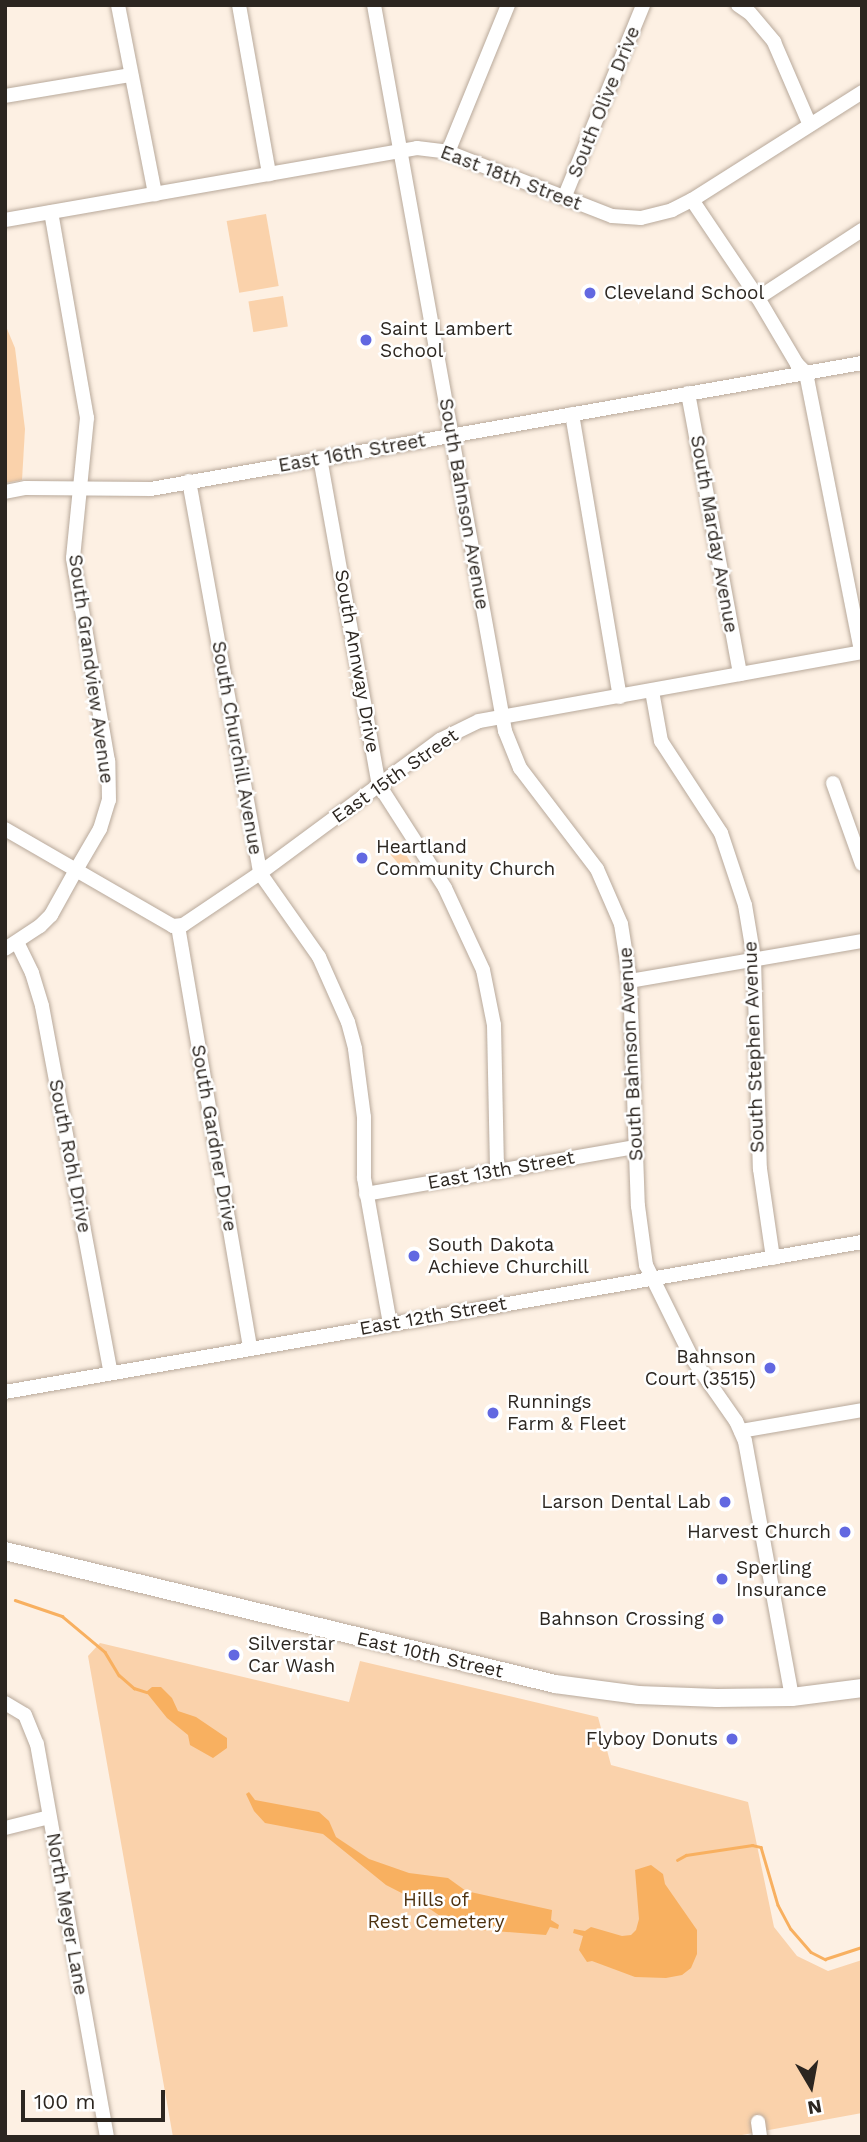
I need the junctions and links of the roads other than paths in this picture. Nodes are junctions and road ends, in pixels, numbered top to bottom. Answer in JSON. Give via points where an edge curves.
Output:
{"nodes":[{"id":1,"x":118,"y":5,"type":"edge"},
{"id":2,"x":239,"y":5,"type":"edge"},
{"id":3,"x":374,"y":5,"type":"edge"},
{"id":4,"x":508,"y":5,"type":"edge"},
{"id":5,"x":643,"y":5,"type":"edge"},
{"id":6,"x":738,"y":5,"type":"edge"},
{"id":7,"x":130,"y":75,"type":"junction"},
{"id":8,"x":862,"y":92,"type":"edge"},
{"id":9,"x":5,"y":96,"type":"edge"},
{"id":10,"x":810,"y":125,"type":"junction"},
{"id":11,"x":400,"y":149,"type":"junction"},
{"id":12,"x":448,"y":152,"type":"junction"},
{"id":13,"x":269,"y":174,"type":"junction"},
{"id":14,"x":155,"y":194,"type":"junction"},
{"id":15,"x":564,"y":198,"type":"junction"},
{"id":16,"x":692,"y":200,"type":"junction"},
{"id":17,"x":51,"y":212,"type":"junction"},
{"id":18,"x":5,"y":220,"type":"edge"},
{"id":19,"x":862,"y":230,"type":"edge"},
{"id":20,"x":758,"y":298,"type":"junction"},
{"id":21,"x":862,"y":363,"type":"edge"},
{"id":22,"x":806,"y":373,"type":"junction"},
{"id":23,"x":688,"y":393,"type":"junction"},
{"id":24,"x":572,"y":414,"type":"junction"},
{"id":25,"x":452,"y":435,"type":"junction"},
{"id":26,"x":320,"y":458,"type":"junction"},
{"id":27,"x":189,"y":481,"type":"junction"},
{"id":28,"x":80,"y":491,"type":"junction"},
{"id":29,"x":5,"y":492,"type":"edge"},
{"id":30,"x":861,"y":652,"type":"edge"},
{"id":31,"x":740,"y":674,"type":"junction"},
{"id":32,"x":652,"y":691,"type":"junction"},
{"id":33,"x":620,"y":696,"type":"junction"},
{"id":34,"x":503,"y":717,"type":"junction"},
{"id":35,"x":834,"y":783,"type":"dead end"},
{"id":36,"x":379,"y":785,"type":"junction"},
{"id":37,"x":5,"y":829,"type":"edge"},
{"id":38,"x":862,"y":864,"type":"edge"},
{"id":39,"x":76,"y":870,"type":"junction"},
{"id":40,"x":260,"y":873,"type":"junction"},
{"id":41,"x":178,"y":926,"type":"junction"},
{"id":42,"x":862,"y":941,"type":"edge"},
{"id":43,"x":11,"y":945,"type":"edge"},
{"id":44,"x":754,"y":959,"type":"junction"},
{"id":45,"x":630,"y":981,"type":"junction"},
{"id":46,"x":636,"y":1147,"type":"junction"},
{"id":47,"x":498,"y":1172,"type":"junction"},
{"id":48,"x":366,"y":1194,"type":"junction"},
{"id":49,"x":862,"y":1242,"type":"edge"},
{"id":50,"x":773,"y":1258,"type":"junction"},
{"id":51,"x":651,"y":1279,"type":"junction"},
{"id":52,"x":390,"y":1324,"type":"junction"},
{"id":53,"x":250,"y":1349,"type":"junction"},
{"id":54,"x":111,"y":1373,"type":"junction"},
{"id":55,"x":5,"y":1392,"type":"edge"},
{"id":56,"x":862,"y":1410,"type":"edge"},
{"id":57,"x":741,"y":1431,"type":"junction"},
{"id":58,"x":5,"y":1551,"type":"edge"},
{"id":59,"x":862,"y":1688,"type":"edge"},
{"id":60,"x":792,"y":1697,"type":"junction"},
{"id":61,"x":5,"y":1703,"type":"edge"},
{"id":62,"x":49,"y":1818,"type":"junction"},
{"id":63,"x":5,"y":1828,"type":"edge"},
{"id":64,"x":107,"y":2137,"type":"edge"}],
"edges":[{"from":1,"to":7,"type":"street"},
{"from":2,"to":13,"type":"street"},
{"from":3,"to":11,"type":"street","name":"South Bahnson Avenue"},
{"from":4,"to":12,"type":"street"},
{"from":5,"to":15,"type":"street","name":"South Olive Drive"},
{"from":6,"to":10,"type":"street","via":[[774,41]]},
{"from":7,"to":9,"type":"street"},
{"from":7,"to":14,"type":"street"},
{"from":8,"to":10,"type":"street","name":"East 18th Street"},
{"from":10,"to":16,"type":"street","name":"East 18th Street"},
{"from":11,"to":12,"type":"street","name":"East 18th Street"},
{"from":11,"to":13,"type":"street","name":"East 18th Street"},
{"from":11,"to":25,"type":"street","name":"South Bahnson Avenue"},
{"from":12,"to":15,"type":"street","name":"East 18th Street"},
{"from":13,"to":14,"type":"street","name":"East 18th Street"},
{"from":14,"to":17,"type":"street","name":"East 18th Street"},
{"from":15,"to":16,"type":"street","name":"East 18th Street","via":[[626,218],[655,215]]},
{"from":16,"to":20,"type":"street"},
{"from":17,"to":18,"type":"street","name":"East 18th Street"},
{"from":17,"to":28,"type":"street","name":"South Grandview Avenue","via":[[87,418]]},
{"from":19,"to":20,"type":"street"},
{"from":20,"to":22,"type":"street"},
{"from":21,"to":22,"type":"street","name":"East 16th Street"},
{"from":22,"to":23,"type":"street","name":"East 16th Street"},
{"from":22,"to":30,"type":"street"},
{"from":23,"to":24,"type":"street","name":"East 16th Street"},
{"from":23,"to":31,"type":"street","name":"South Marday Avenue"},
{"from":24,"to":25,"type":"street","name":"East 16th Street"},
{"from":24,"to":33,"type":"street"},
{"from":25,"to":26,"type":"street","name":"East 16th Street"},
{"from":25,"to":34,"type":"street","name":"South Bahnson Avenue"},
{"from":26,"to":27,"type":"street","name":"East 16th Street"},
{"from":26,"to":36,"type":"street","name":"South Annway Drive"},
{"from":27,"to":28,"type":"street","name":"East 16th Street","via":[[125,491]]},
{"from":27,"to":40,"type":"street","name":"South Churchill Avenue"},
{"from":28,"to":29,"type":"street","name":"East 16th Street","via":[[26,488]]},
{"from":28,"to":39,"type":"street","name":"South Grandview Avenue","via":[[73,558],[110,780],[100,829]]},
{"from":30,"to":31,"type":"street","name":"East 15th Street"},
{"from":31,"to":32,"type":"street","name":"East 15th Street"},
{"from":32,"to":33,"type":"street","name":"East 15th Street"},
{"from":32,"to":44,"type":"street","name":"South Stephen Avenue","via":[[661,741],[669,758],[708,810],[730,855]]},
{"from":33,"to":34,"type":"street","name":"East 15th Street"},
{"from":34,"to":36,"type":"street","name":"East 15th Street","via":[[479,721],[449,735]]},
{"from":34,"to":45,"type":"street","name":"South Bahnson Avenue","via":[[520,768],[576,839],[608,889],[621,924]]},
{"from":35,"to":38,"type":"street"},
{"from":36,"to":40,"type":"street","name":"East 15th Street"},
{"from":36,"to":47,"type":"street","name":"South Annway Drive","via":[[445,888],[483,970],[494,1025]]},
{"from":37,"to":39,"type":"street"},
{"from":39,"to":41,"type":"street"},
{"from":39,"to":43,"type":"street","via":[[51,915]]},
{"from":40,"to":41,"type":"street","name":"East 15th Street"},
{"from":40,"to":48,"type":"street","name":"South Churchill Avenue","via":[[319,957],[348,1022],[362,1089]]},
{"from":41,"to":53,"type":"street","name":"South Gardner Drive"},
{"from":42,"to":44,"type":"street"},
{"from":43,"to":54,"type":"street","name":"South Rohl Drive","via":[[32,973],[42,1006]]},
{"from":44,"to":45,"type":"street"},
{"from":44,"to":50,"type":"street","name":"South Stephen Avenue","via":[[760,1169]]},
{"from":45,"to":46,"type":"street","name":"South Bahnson Avenue"},
{"from":46,"to":47,"type":"street","name":"East 13th Street"},
{"from":46,"to":51,"type":"street","name":"South Bahnson Avenue","via":[[639,1225]]},
{"from":47,"to":48,"type":"street","name":"East 13th Street"},
{"from":48,"to":52,"type":"street","name":"South Churchill Avenue"},
{"from":49,"to":50,"type":"street","name":"East 12th Street"},
{"from":50,"to":51,"type":"street","name":"East 12th Street"},
{"from":51,"to":52,"type":"street","name":"East 12th Street"},
{"from":51,"to":57,"type":"street","name":"South Bahnson Avenue","via":[[697,1366]]},
{"from":52,"to":53,"type":"street","name":"East 12th Street"},
{"from":53,"to":54,"type":"street","name":"East 12th Street"},
{"from":54,"to":55,"type":"street","name":"East 12th Street"},
{"from":56,"to":57,"type":"street"},
{"from":57,"to":60,"type":"street","name":"South Bahnson Avenue"},
{"from":58,"to":60,"type":"main road","name":"East 10th Street","via":[[555,1684],[681,1698]]},
{"from":59,"to":60,"type":"main road","name":"East 10th Street"},
{"from":61,"to":62,"type":"street","name":"North Meyer Lane","via":[[25,1715],[34,1732]]},
{"from":62,"to":63,"type":"street"},
{"from":62,"to":64,"type":"street","name":"North Meyer Lane"}]}
